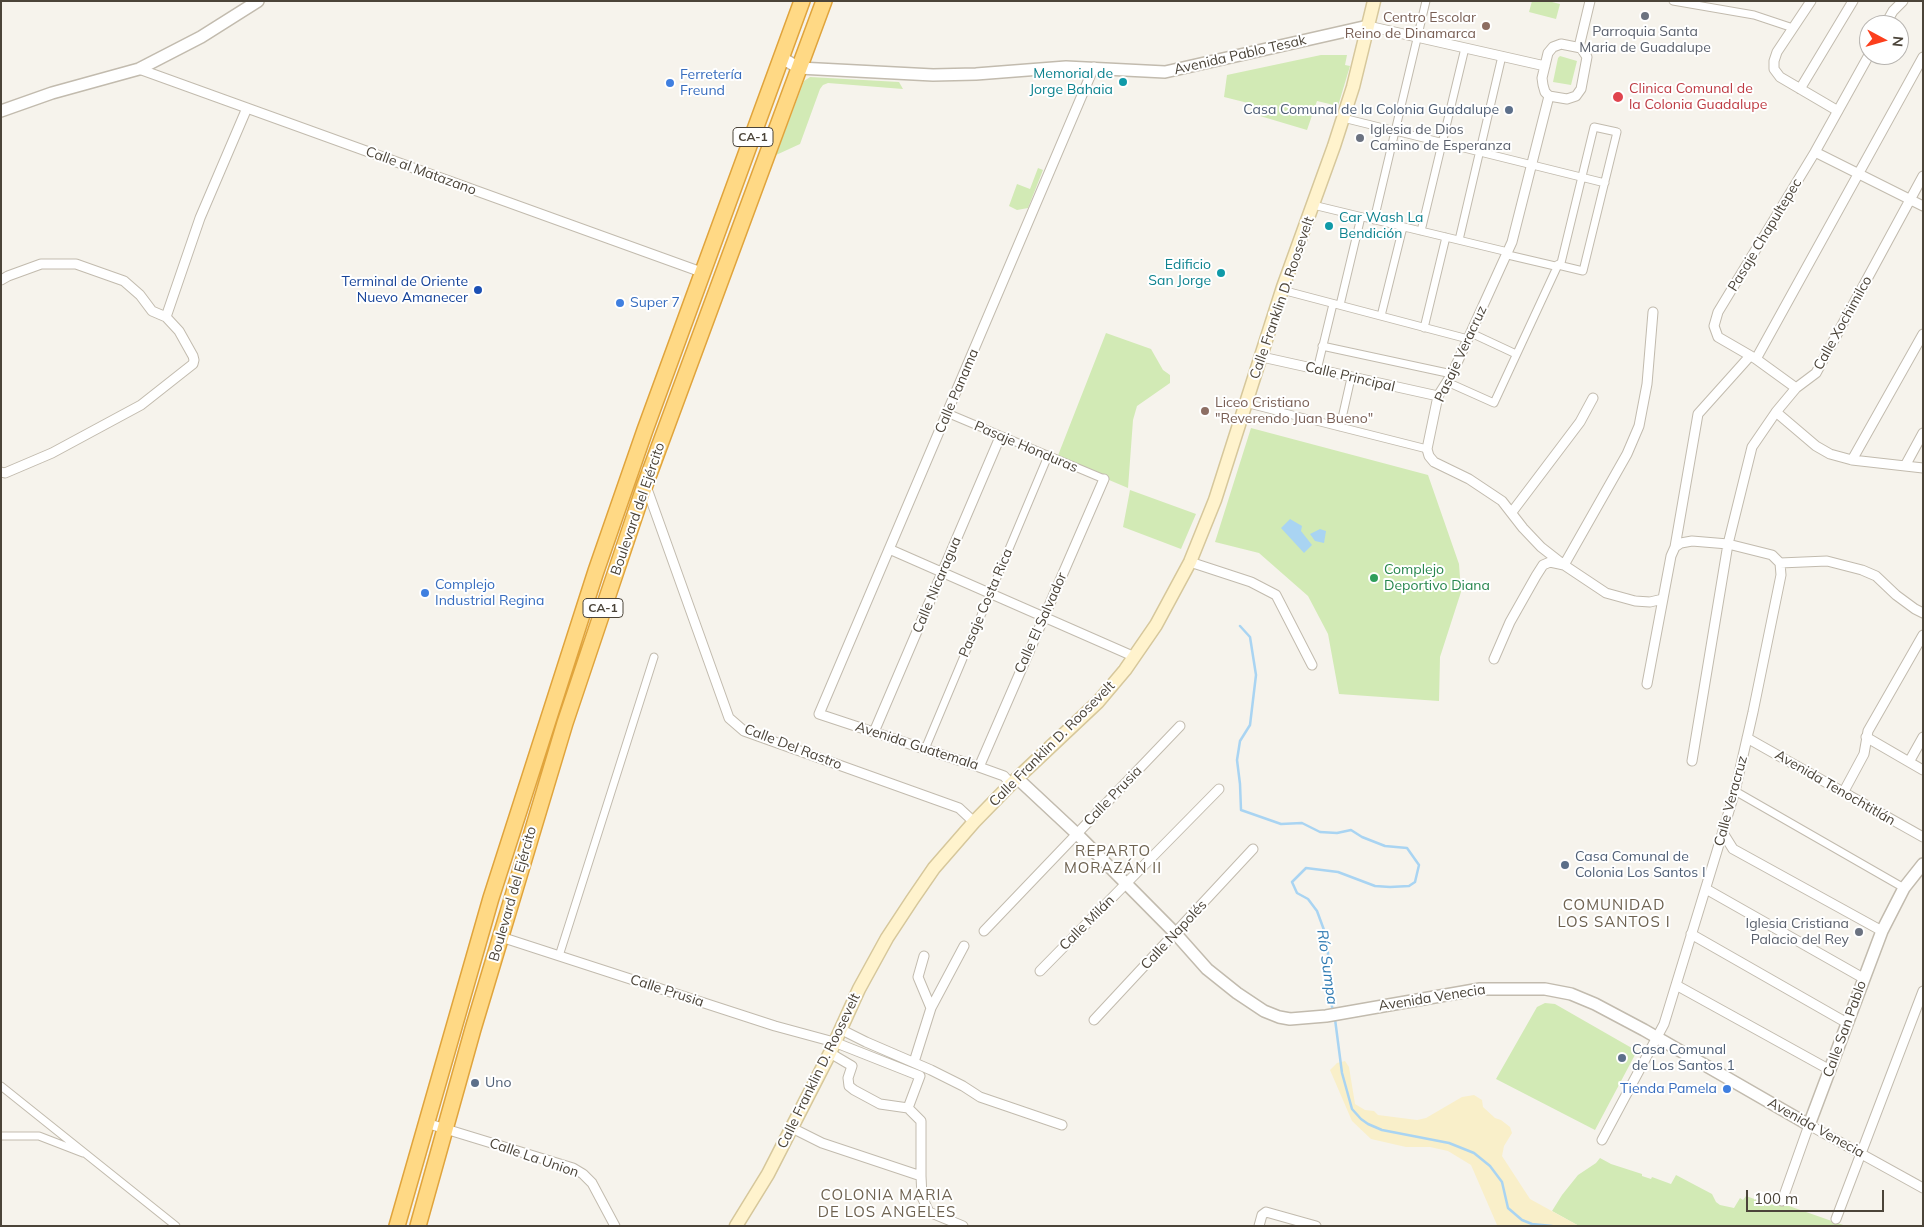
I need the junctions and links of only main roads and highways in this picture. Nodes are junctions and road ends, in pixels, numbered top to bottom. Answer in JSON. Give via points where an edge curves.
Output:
{"nodes":[{"id":1,"x":802,"y":1,"type":"edge"},
{"id":2,"x":824,"y":1,"type":"edge"},
{"id":3,"x":1374,"y":1,"type":"edge"},
{"id":4,"x":704,"y":273,"type":"junction"},
{"id":5,"x":657,"y":454,"type":"junction"},
{"id":6,"x":605,"y":546,"type":"junction"},
{"id":7,"x":621,"y":555,"type":"junction"},
{"id":8,"x":594,"y":576,"type":"junction"},
{"id":9,"x":612,"y":582,"type":"junction"},
{"id":10,"x":439,"y":1080,"type":"junction"},
{"id":11,"x":457,"y":1087,"type":"junction"},
{"id":12,"x":443,"y":1136,"type":"junction"},
{"id":13,"x":422,"y":1139,"type":"junction"},
{"id":14,"x":397,"y":1226,"type":"edge"},
{"id":15,"x":418,"y":1226,"type":"edge"},
{"id":16,"x":736,"y":1226,"type":"edge"}],
"edges":[{"from":1,"to":4,"type":"highway","name":"Boulevard del Ejército","number":"CA-1"},
{"from":2,"to":5,"type":"highway","name":"Boulevard del Ejército","number":"CA-1"},
{"from":3,"to":16,"type":"main road","name":"Calle Franklin D. Roosevelt","via":[[1343,118],[1282,290],[1215,500],[1190,562],[1135,657],[1098,702],[1014,781],[934,868],[887,938],[768,1174]]},
{"from":4,"to":5,"type":"highway","via":[[710,278],[710,290],[658,430]]},
{"from":4,"to":6,"type":"highway","name":"Boulevard del Ejército","number":"CA-1"},
{"from":5,"to":7,"type":"highway","name":"Boulevard del Ejército","number":"CA-1"},
{"from":6,"to":7,"type":"highway","via":[[607,560]]},
{"from":6,"to":8,"type":"highway","name":"Boulevard del Ejército","number":"CA-1"},
{"from":7,"to":9,"type":"highway","name":"Boulevard del Ejército","number":"CA-1"},
{"from":8,"to":9,"type":"highway","via":[[604,571]]},
{"from":8,"to":10,"type":"highway","name":"Boulevard del Ejército","number":"CA-1","via":[[491,898]]},
{"from":9,"to":11,"type":"highway","name":"Boulevard del Ejército","number":"CA-1","via":[[562,732]]},
{"from":10,"to":11,"type":"highway","via":[[443,1091],[450,1092]]},
{"from":10,"to":13,"type":"highway","name":"Boulevard del Ejército","number":"CA-1"},
{"from":11,"to":12,"type":"highway","name":"Boulevard del Ejército","number":"CA-1"},
{"from":12,"to":13,"type":"highway","via":[[437,1131],[428,1131]]},
{"from":12,"to":15,"type":"highway","name":"Boulevard del Ejército","number":"CA-1"},
{"from":13,"to":14,"type":"highway","name":"Boulevard del Ejército","number":"CA-1"}]}
